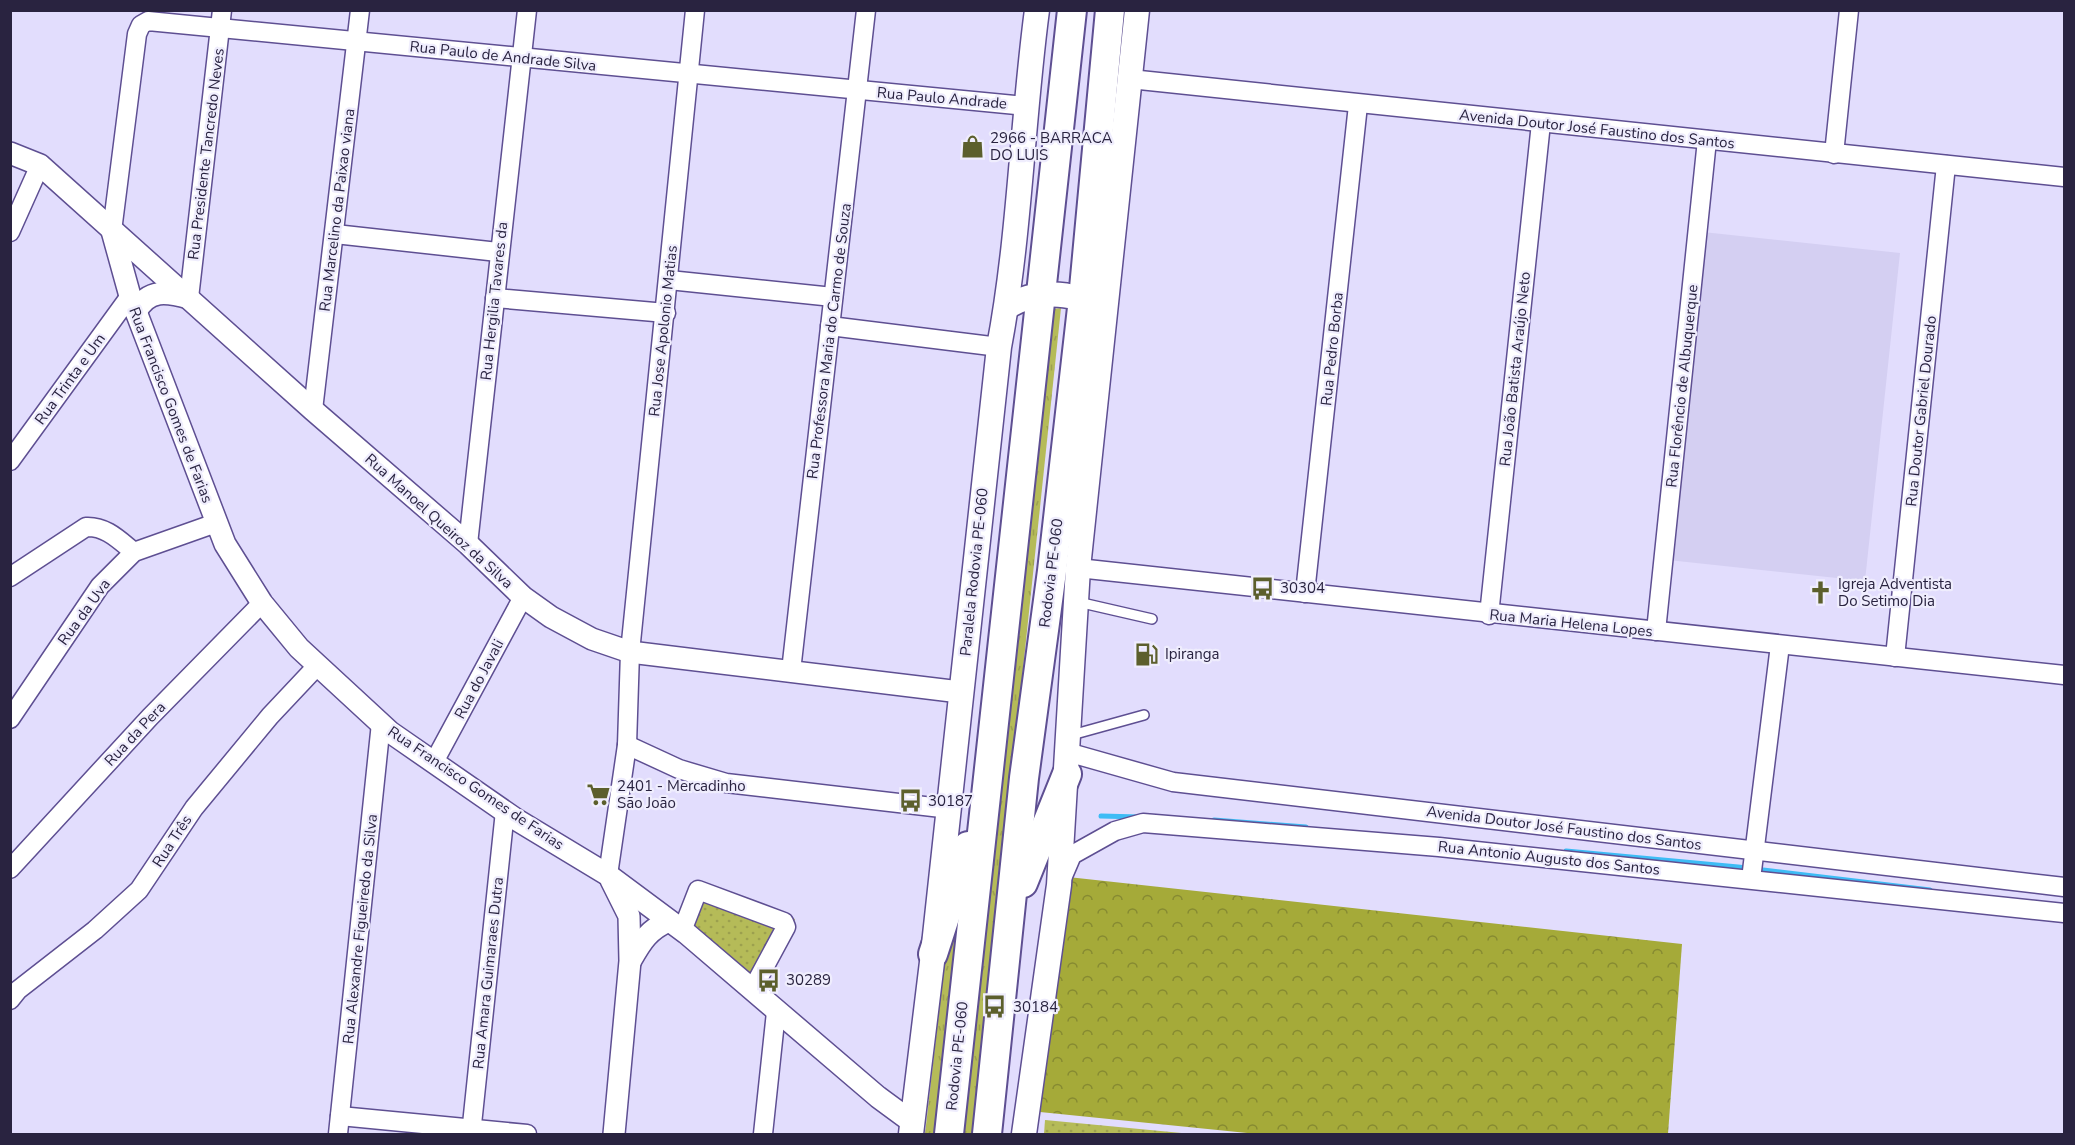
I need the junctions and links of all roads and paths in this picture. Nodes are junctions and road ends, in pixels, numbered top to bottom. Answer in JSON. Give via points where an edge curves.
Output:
{"nodes":[{"id":1,"x":360,"y":10,"type":"edge"},
{"id":2,"x":527,"y":10,"type":"edge"},
{"id":3,"x":695,"y":10,"type":"edge"},
{"id":4,"x":866,"y":10,"type":"edge"},
{"id":5,"x":1037,"y":10,"type":"edge"},
{"id":6,"x":1072,"y":10,"type":"edge"},
{"id":7,"x":1110,"y":10,"type":"edge"},
{"id":8,"x":1137,"y":10,"type":"edge"},
{"id":9,"x":1849,"y":10,"type":"edge"},
{"id":10,"x":221,"y":19,"type":"edge"},
{"id":11,"x":356,"y":42,"type":"junction"},
{"id":12,"x":521,"y":58,"type":"junction"},
{"id":13,"x":690,"y":75,"type":"junction"},
{"id":14,"x":1130,"y":79,"type":"junction"},
{"id":15,"x":858,"y":91,"type":"junction"},
{"id":16,"x":1358,"y":105,"type":"junction"},
{"id":17,"x":1025,"y":106,"type":"junction"},
{"id":18,"x":1541,"y":123,"type":"junction"},
{"id":19,"x":1707,"y":140,"type":"junction"},
{"id":20,"x":10,"y":153,"type":"edge"},
{"id":21,"x":1834,"y":154,"type":"junction"},
{"id":22,"x":40,"y":165,"type":"junction"},
{"id":23,"x":1946,"y":165,"type":"junction"},
{"id":24,"x":2064,"y":177,"type":"edge"},
{"id":25,"x":112,"y":231,"type":"junction"},
{"id":26,"x":10,"y":232,"type":"edge"},
{"id":27,"x":335,"y":234,"type":"junction"},
{"id":28,"x":498,"y":252,"type":"junction"},
{"id":29,"x":669,"y":280,"type":"junction"},
{"id":30,"x":1041,"y":294,"type":"junction"},
{"id":31,"x":833,"y":297,"type":"junction"},
{"id":32,"x":189,"y":298,"type":"junction"},
{"id":33,"x":495,"y":298,"type":"junction"},
{"id":34,"x":1083,"y":299,"type":"junction"},
{"id":35,"x":133,"y":304,"type":"junction"},
{"id":36,"x":1007,"y":307,"type":"junction"},
{"id":37,"x":666,"y":313,"type":"junction"},
{"id":38,"x":1106,"y":319,"type":"junction"},
{"id":39,"x":830,"y":326,"type":"junction"},
{"id":40,"x":999,"y":347,"type":"junction"},
{"id":41,"x":313,"y":410,"type":"junction"},
{"id":42,"x":10,"y":461,"type":"edge"},
{"id":43,"x":216,"y":523,"type":"junction"},
{"id":44,"x":468,"y":544,"type":"junction"},
{"id":45,"x":134,"y":552,"type":"junction"},
{"id":46,"x":1078,"y":568,"type":"junction"},
{"id":47,"x":10,"y":577,"type":"edge"},
{"id":48,"x":1305,"y":593,"type":"junction"},
{"id":49,"x":523,"y":597,"type":"junction"},
{"id":50,"x":1076,"y":601,"type":"junction"},
{"id":51,"x":262,"y":603,"type":"junction"},
{"id":52,"x":1489,"y":615,"type":"junction"},
{"id":53,"x":1152,"y":619,"type":"dead end"},
{"id":54,"x":1656,"y":631,"type":"junction"},
{"id":55,"x":1780,"y":645,"type":"junction"},
{"id":56,"x":630,"y":652,"type":"junction"},
{"id":57,"x":1895,"y":657,"type":"junction"},
{"id":58,"x":318,"y":665,"type":"junction"},
{"id":59,"x":792,"y":671,"type":"junction"},
{"id":60,"x":2064,"y":675,"type":"edge"},
{"id":61,"x":960,"y":692,"type":"junction"},
{"id":62,"x":1144,"y":715,"type":"dead end"},
{"id":63,"x":10,"y":719,"type":"edge"},
{"id":64,"x":381,"y":723,"type":"junction"},
{"id":65,"x":627,"y":746,"type":"junction"},
{"id":66,"x":1067,"y":754,"type":"junction"},
{"id":67,"x":434,"y":762,"type":"junction"},
{"id":68,"x":985,"y":789,"type":"junction"},
{"id":69,"x":950,"y":810,"type":"junction"},
{"id":70,"x":505,"y":811,"type":"junction"},
{"id":71,"x":1752,"y":864,"type":"junction"},
{"id":72,"x":10,"y":869,"type":"edge"},
{"id":73,"x":608,"y":874,"type":"junction"},
{"id":74,"x":1059,"y":885,"type":"junction"},
{"id":75,"x":2064,"y":887,"type":"edge"},
{"id":76,"x":2064,"y":913,"type":"edge"},
{"id":77,"x":1010,"y":916,"type":"junction"},
{"id":78,"x":676,"y":926,"type":"junction"},
{"id":79,"x":933,"y":954,"type":"junction"},
{"id":80,"x":630,"y":961,"type":"junction"},
{"id":81,"x":752,"y":990,"type":"junction"},
{"id":82,"x":10,"y":1000,"type":"edge"},
{"id":83,"x":776,"y":1012,"type":"junction"},
{"id":84,"x":339,"y":1125,"type":"edge"},
{"id":85,"x":911,"y":1128,"type":"edge"},
{"id":86,"x":471,"y":1132,"type":"edge"},
{"id":87,"x":527,"y":1134,"type":"edge"},
{"id":88,"x":614,"y":1134,"type":"edge"},
{"id":89,"x":763,"y":1134,"type":"edge"},
{"id":90,"x":949,"y":1134,"type":"edge"},
{"id":91,"x":987,"y":1134,"type":"edge"},
{"id":92,"x":1024,"y":1134,"type":"edge"}],
"edges":[{"from":1,"to":11,"type":"street","name":"Rua Marcelino da Paixao viana"},
{"from":2,"to":12,"type":"street","name":"Rua Hergilia Tavares da"},
{"from":3,"to":13,"type":"street","name":"Rua Jose Apolonio Matias"},
{"from":4,"to":15,"type":"street","name":"Rua Professora Maria do Carmo de Souza"},
{"from":5,"to":17,"type":"main road","name":"Paralela Rodovia PE-060"},
{"from":6,"to":30,"type":"highway","name":"Rodovia PE-060"},
{"from":7,"to":34,"type":"highway","name":"Rodovia PE-060"},
{"from":8,"to":14,"type":"main road"},
{"from":9,"to":21,"type":"street"},
{"from":10,"to":11,"type":"street","name":"Rua Paulo de Andrade Silva"},
{"from":10,"to":25,"type":"street","name":"Rua Paulo de Andrade Silva","via":[[148,21],[141,25]]},
{"from":10,"to":32,"type":"street","name":"Rua Presidente Tancredo Neves"},
{"from":11,"to":12,"type":"street","name":"Rua Paulo de Andrade Silva"},
{"from":11,"to":27,"type":"street","name":"Rua Marcelino da Paixao viana"},
{"from":12,"to":13,"type":"street","name":"Rua Paulo de Andrade Silva"},
{"from":12,"to":28,"type":"street","name":"Rua Hergilia Tavares da"},
{"from":13,"to":15,"type":"street","name":"Rua Paulo de Andrade Silva"},
{"from":13,"to":29,"type":"street","name":"Rua Jose Apolonio Matias"},
{"from":14,"to":16,"type":"street","name":"Avenida Doutor José Faustino dos Santos"},
{"from":14,"to":38,"type":"main road"},
{"from":15,"to":17,"type":"street","name":"Rua Paulo Andrade"},
{"from":15,"to":31,"type":"street","name":"Rua Professora Maria do Carmo de Souza"},
{"from":16,"to":18,"type":"street","name":"Avenida Doutor José Faustino dos Santos"},
{"from":16,"to":48,"type":"street","name":"Rua Pedro Borba"},
{"from":17,"to":36,"type":"main road","name":"Paralela Rodovia PE-060"},
{"from":18,"to":19,"type":"street","name":"Avenida Doutor José Faustino dos Santos"},
{"from":18,"to":52,"type":"street","name":"Rua João Batista Araújo Neto"},
{"from":19,"to":21,"type":"street","name":"Avenida Doutor José Faustino dos Santos"},
{"from":19,"to":54,"type":"street","name":"Rua Florêncio de Albuquerque"},
{"from":20,"to":22,"type":"street","name":"Rua Manoel Queiroz da Silva"},
{"from":21,"to":23,"type":"street","name":"Avenida Doutor José Faustino dos Santos"},
{"from":22,"to":25,"type":"street","name":"Rua Manoel Queiroz da Silva"},
{"from":22,"to":26,"type":"street"},
{"from":23,"to":24,"type":"street","name":"Avenida Doutor José Faustino dos Santos"},
{"from":23,"to":57,"type":"street","name":"Rua Doutor Gabriel Dourado"},
{"from":25,"to":32,"type":"street","name":"Rua Manoel Queiroz da Silva"},
{"from":25,"to":35,"type":"street","name":"Rua Francisco Gomes de Farias"},
{"from":27,"to":28,"type":"street"},
{"from":27,"to":41,"type":"street","name":"Rua Marcelino da Paixao viana"},
{"from":28,"to":33,"type":"street","name":"Rua Hergilia Tavares da"},
{"from":29,"to":31,"type":"street"},
{"from":29,"to":37,"type":"street","name":"Rua Jose Apolonio Matias"},
{"from":30,"to":34,"type":"main road"},
{"from":30,"to":36,"type":"main road","via":[[1020,298]]},
{"from":30,"to":68,"type":"highway","name":"Rodovia PE-060"},
{"from":31,"to":39,"type":"street","name":"Rua Professora Maria do Carmo de Souza"},
{"from":32,"to":35,"type":"street","via":[[166,291]]},
{"from":32,"to":41,"type":"street","name":"Rua Manoel Queiroz da Silva"},
{"from":33,"to":37,"type":"street"},
{"from":33,"to":44,"type":"street","name":"Rua Hergilia Tavares da"},
{"from":34,"to":38,"type":"main road"},
{"from":34,"to":77,"type":"highway","name":"Rodovia PE-060"},
{"from":35,"to":42,"type":"street","name":"Rua Trinta e Um"},
{"from":35,"to":43,"type":"street","name":"Rua Francisco Gomes de Farias"},
{"from":36,"to":40,"type":"main road","name":"Paralela Rodovia PE-060"},
{"from":37,"to":56,"type":"street","name":"Rua Jose Apolonio Matias"},
{"from":38,"to":46,"type":"main road"},
{"from":39,"to":40,"type":"street"},
{"from":39,"to":59,"type":"street","name":"Rua Professora Maria do Carmo de Souza"},
{"from":40,"to":61,"type":"main road","name":"Paralela Rodovia PE-060"},
{"from":41,"to":44,"type":"street","name":"Rua Manoel Queiroz da Silva"},
{"from":43,"to":45,"type":"street","name":"Rua da Uva"},
{"from":43,"to":51,"type":"street","name":"Rua Francisco Gomes de Farias"},
{"from":44,"to":49,"type":"street","name":"Rua Manoel Queiroz da Silva"},
{"from":45,"to":47,"type":"street","via":[[110,532],[97,526],[86,527]]},
{"from":45,"to":63,"type":"street","name":"Rua da Uva","via":[[100,586]]},
{"from":46,"to":48,"type":"street","name":"Rua Maria Helena Lopes"},
{"from":46,"to":50,"type":"main road"},
{"from":48,"to":52,"type":"street","name":"Rua Maria Helena Lopes"},
{"from":49,"to":56,"type":"street","name":"Rua Manoel Queiroz da Silva","via":[[592,639]]},
{"from":49,"to":67,"type":"street","name":"Rua do Javali"},
{"from":50,"to":53,"type":"lane"},
{"from":50,"to":66,"type":"main road"},
{"from":51,"to":58,"type":"street","name":"Rua Francisco Gomes de Farias"},
{"from":51,"to":72,"type":"street","name":"Rua da Pera"},
{"from":52,"to":54,"type":"street","name":"Rua Maria Helena Lopes"},
{"from":54,"to":55,"type":"street","name":"Rua Maria Helena Lopes"},
{"from":55,"to":57,"type":"street","name":"Rua Maria Helena Lopes"},
{"from":55,"to":71,"type":"street"},
{"from":56,"to":59,"type":"street","name":"Rua Manoel Queiroz da Silva"},
{"from":56,"to":65,"type":"street","name":"Rua Jose Apolonio Matias"},
{"from":57,"to":60,"type":"street","name":"Rua Maria Helena Lopes"},
{"from":58,"to":64,"type":"street","name":"Rua Francisco Gomes de Farias"},
{"from":58,"to":82,"type":"street","name":"Rua Três","via":[[194,807],[139,890]]},
{"from":59,"to":61,"type":"street","name":"Rua Manoel Queiroz da Silva"},
{"from":61,"to":69,"type":"main road","name":"Paralela Rodovia PE-060"},
{"from":62,"to":66,"type":"lane"},
{"from":64,"to":67,"type":"street","name":"Rua Francisco Gomes de Farias"},
{"from":64,"to":84,"type":"street","name":"Rua Alexandre Figueiredo da Silva"},
{"from":65,"to":69,"type":"street","via":[[679,769],[726,783]]},
{"from":65,"to":73,"type":"street","name":"Rua Jose Apolonio Matias"},
{"from":66,"to":71,"type":"street","name":"Avenida Doutor José Faustino dos Santos","via":[[1173,782]]},
{"from":66,"to":74,"type":"main road"},
{"from":66,"to":77,"type":"highway"},
{"from":67,"to":70,"type":"street","name":"Rua Francisco Gomes de Farias"},
{"from":68,"to":79,"type":"highway"},
{"from":68,"to":90,"type":"highway","name":"Rodovia PE-060"},
{"from":69,"to":79,"type":"main road","name":"Paralela Rodovia PE-060"},
{"from":70,"to":73,"type":"street","name":"Rua Francisco Gomes de Farias"},
{"from":70,"to":86,"type":"street","name":"Rua Amara Guimaraes Dutra"},
{"from":71,"to":74,"type":"street","name":"Rua Antonio Augusto dos Santos","via":[[1439,847],[1143,823],[1115,831],[1072,855]]},
{"from":71,"to":75,"type":"street","name":"Avenida Doutor José Faustino dos Santos"},
{"from":71,"to":76,"type":"street","name":"Rua Antonio Augusto dos Santos"},
{"from":73,"to":78,"type":"street","name":"Rua Francisco Gomes de Farias"},
{"from":73,"to":80,"type":"street","via":[[629,916]]},
{"from":74,"to":92,"type":"main road"},
{"from":77,"to":91,"type":"highway","name":"Rodovia PE-060"},
{"from":78,"to":80,"type":"street","via":[[658,926],[644,937]]},
{"from":78,"to":81,"type":"street","name":"Rua Francisco Gomes de Farias"},
{"from":78,"to":81,"type":"street","via":[[698,890],[786,924]]},
{"from":79,"to":85,"type":"main road","name":"Paralela Rodovia PE-060"},
{"from":80,"to":88,"type":"street"},
{"from":81,"to":83,"type":"street","name":"Rua Francisco Gomes de Farias"},
{"from":83,"to":85,"type":"street","name":"Rua Francisco Gomes de Farias"},
{"from":83,"to":89,"type":"street"},
{"from":84,"to":86,"type":"street"},
{"from":86,"to":87,"type":"street"}]}
